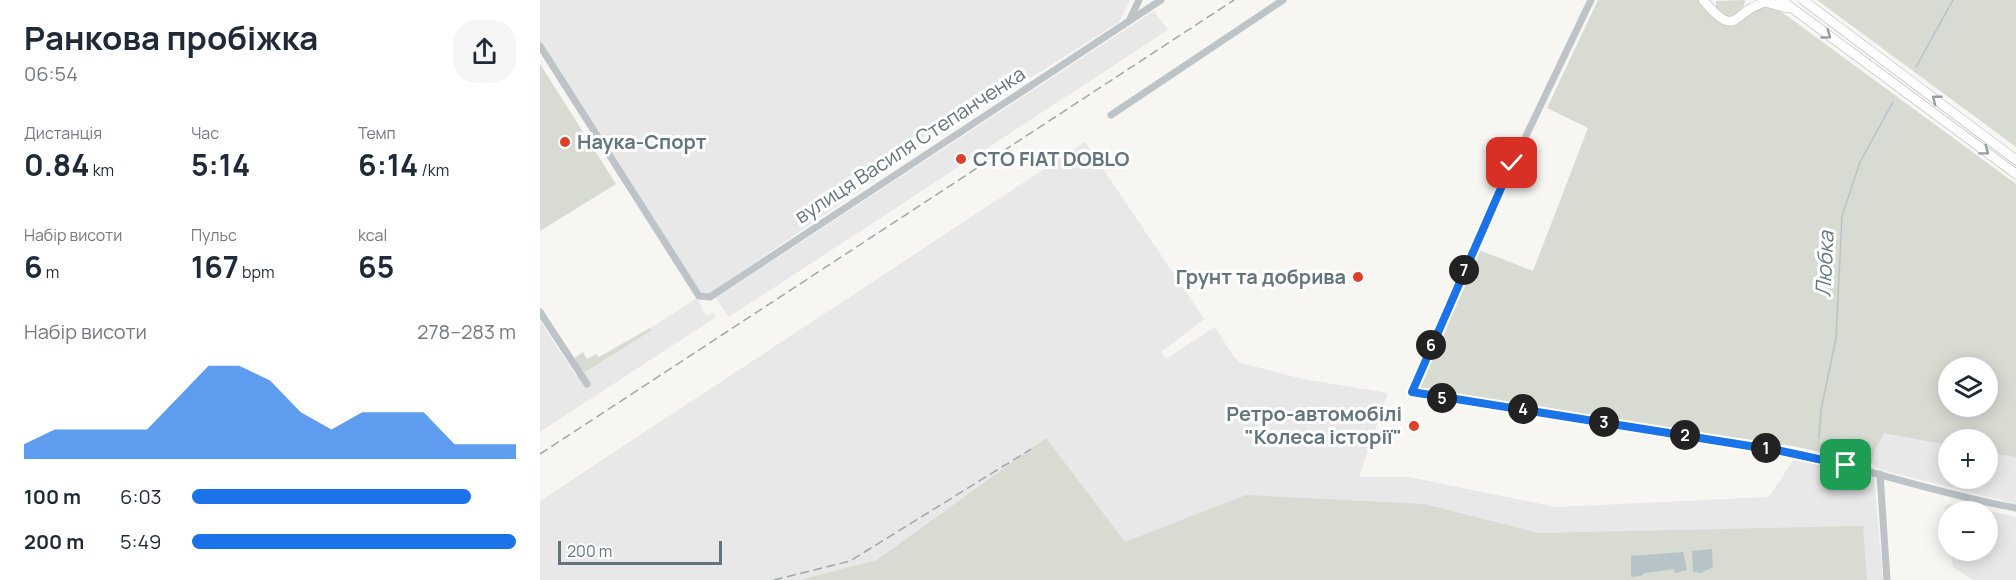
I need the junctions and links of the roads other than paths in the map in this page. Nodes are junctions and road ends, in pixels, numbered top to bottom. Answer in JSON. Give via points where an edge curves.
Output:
{"nodes":[{"id":1,"x":1139,"y":0,"type":"edge"},
{"id":2,"x":1161,"y":0,"type":"edge"},
{"id":3,"x":1283,"y":0,"type":"edge"},
{"id":4,"x":1591,"y":0,"type":"edge"},
{"id":5,"x":1703,"y":0,"type":"edge"},
{"id":6,"x":1749,"y":0,"type":"edge"},
{"id":7,"x":1781,"y":0,"type":"edge"},
{"id":8,"x":1807,"y":2,"type":"edge"},
{"id":9,"x":1747,"y":11,"type":"junction"},
{"id":10,"x":1795,"y":12,"type":"junction"},
{"id":11,"x":1129,"y":22,"type":"junction"},
{"id":12,"x":540,"y":46,"type":"edge"},
{"id":13,"x":1111,"y":115,"type":"dead end"},
{"id":14,"x":2016,"y":160,"type":"edge"},
{"id":15,"x":2016,"y":174,"type":"edge"},
{"id":16,"x":540,"y":312,"type":"edge"},
{"id":17,"x":587,"y":384,"type":"dead end"},
{"id":18,"x":1880,"y":474,"type":"junction"},
{"id":19,"x":2016,"y":508,"type":"edge"},
{"id":20,"x":1887,"y":580,"type":"edge"}],
"edges":[{"from":1,"to":11,"type":"street"},
{"from":2,"to":11,"type":"street","name":"вулиця Василя Степанченка"},
{"from":3,"to":13,"type":"street"},
{"from":4,"to":18,"type":"street","via":[[1512,163],[1412,392],[1781,451]]},
{"from":5,"to":9,"type":"highway","via":[[1722,20],[1740,18]]},
{"from":6,"to":9,"type":"highway"},
{"from":7,"to":10,"type":"highway"},
{"from":14,"to":8,"type":"highway","one_way":true},
{"from":9,"to":10,"type":"highway","via":[[1765,2]]},
{"from":10,"to":15,"type":"highway","one_way":true},
{"from":11,"to":12,"type":"street","name":"вулиця Василя Степанченка","via":[[710,297],[699,296]]},
{"from":16,"to":17,"type":"street"},
{"from":18,"to":19,"type":"street","via":[[1963,498]]},
{"from":18,"to":20,"type":"street"}]}
